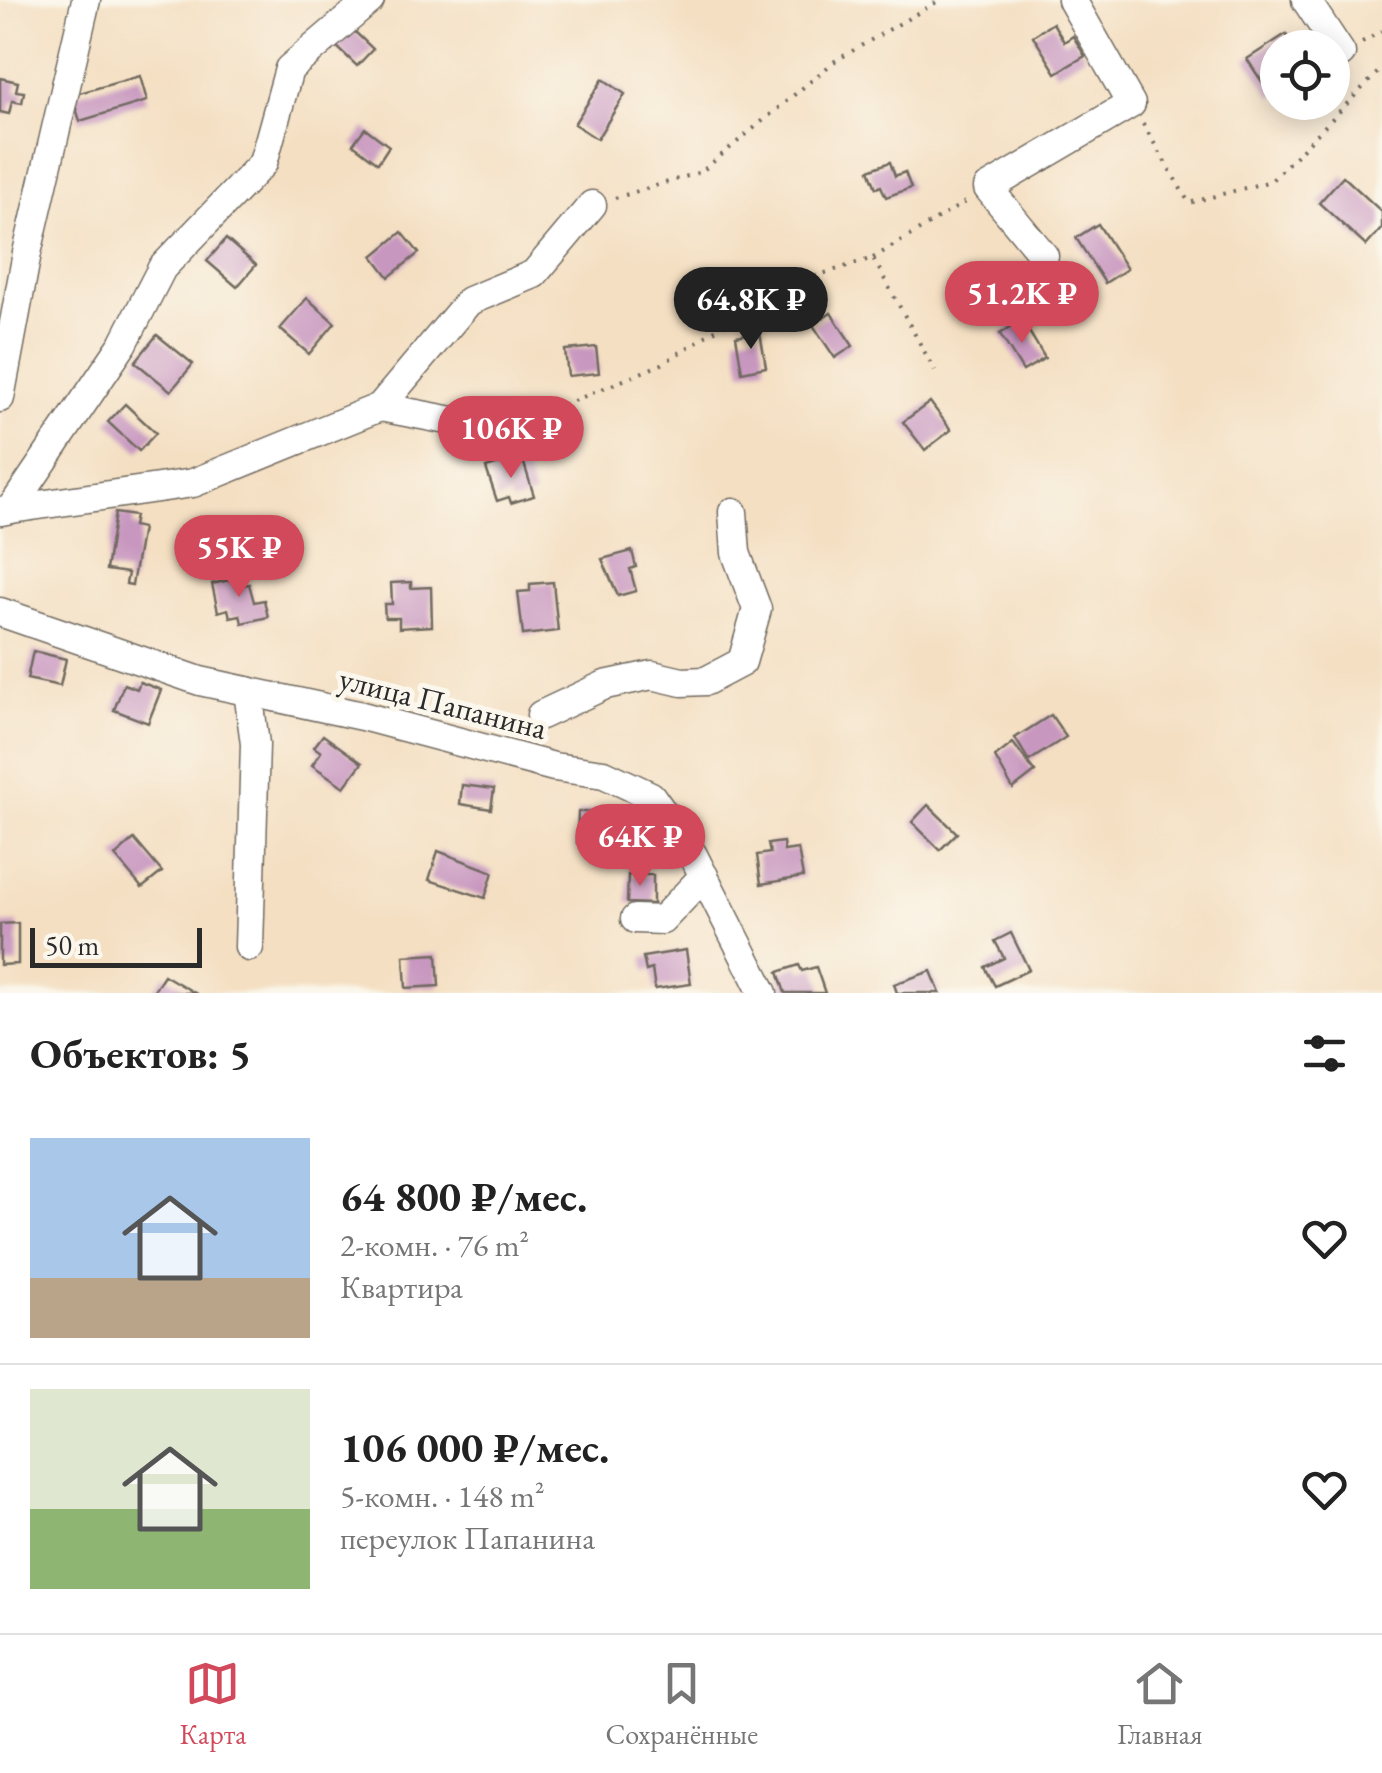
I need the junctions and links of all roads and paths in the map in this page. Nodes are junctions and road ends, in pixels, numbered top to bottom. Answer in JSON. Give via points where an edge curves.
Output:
{"nodes":[{"id":1,"x":86,"y":0,"type":"edge"},
{"id":2,"x":370,"y":0,"type":"edge"},
{"id":3,"x":940,"y":0,"type":"edge"},
{"id":4,"x":1072,"y":0,"type":"edge"},
{"id":5,"x":1306,"y":0,"type":"edge"},
{"id":6,"x":1325,"y":30,"type":"edge"},
{"id":7,"x":1382,"y":68,"type":"edge"},
{"id":8,"x":1131,"y":104,"type":"junction"},
{"id":9,"x":988,"y":188,"type":"junction"},
{"id":10,"x":592,"y":205,"type":"joint"},
{"id":11,"x":1044,"y":256,"type":"dead end"},
{"id":12,"x":873,"y":258,"type":"junction"},
{"id":13,"x":935,"y":370,"type":"dead end"},
{"id":14,"x":0,"y":398,"type":"edge"},
{"id":15,"x":380,"y":407,"type":"junction"},
{"id":16,"x":458,"y":422,"type":"joint"},
{"id":17,"x":5,"y":510,"type":"edge"},
{"id":18,"x":733,"y":512,"type":"dead end"},
{"id":19,"x":0,"y":612,"type":"edge"},
{"id":20,"x":248,"y":691,"type":"junction"},
{"id":21,"x":541,"y":715,"type":"dead end"},
{"id":22,"x":704,"y":876,"type":"junction"},
{"id":23,"x":635,"y":919,"type":"dead end"},
{"id":24,"x":248,"y":946,"type":"dead end"},
{"id":25,"x":763,"y":993,"type":"edge"}],
"edges":[{"from":1,"to":14,"type":"street"},
{"from":2,"to":17,"type":"street","via":[[289,69],[263,162],[162,268],[123,344]]},
{"from":3,"to":10,"type":"path","via":[[835,61],[701,172]]},
{"from":4,"to":8,"type":"street"},
{"from":5,"to":6,"type":"street"},
{"from":7,"to":8,"type":"path","via":[[1271,181],[1188,204]]},
{"from":8,"to":9,"type":"street"},
{"from":9,"to":11,"type":"street"},
{"from":9,"to":12,"type":"path"},
{"from":10,"to":15,"type":"street","via":[[534,274],[469,300]]},
{"from":12,"to":13,"type":"path"},
{"from":12,"to":16,"type":"path","via":[[784,286],[662,364],[522,422]]},
{"from":15,"to":16,"type":"street"},
{"from":15,"to":17,"type":"street","via":[[193,483]]},
{"from":18,"to":21,"type":"street","via":[[736,552],[757,610],[742,662],[706,681],[652,675],[605,685]]},
{"from":19,"to":20,"type":"street","name":"улица Папанина"},
{"from":20,"to":22,"type":"street","name":"улица Папанина","via":[[604,774],[651,796]]},
{"from":20,"to":24,"type":"street","via":[[255,744]]},
{"from":22,"to":23,"type":"street","via":[[662,920]]},
{"from":22,"to":25,"type":"street","name":"улица Папанина"}]}
